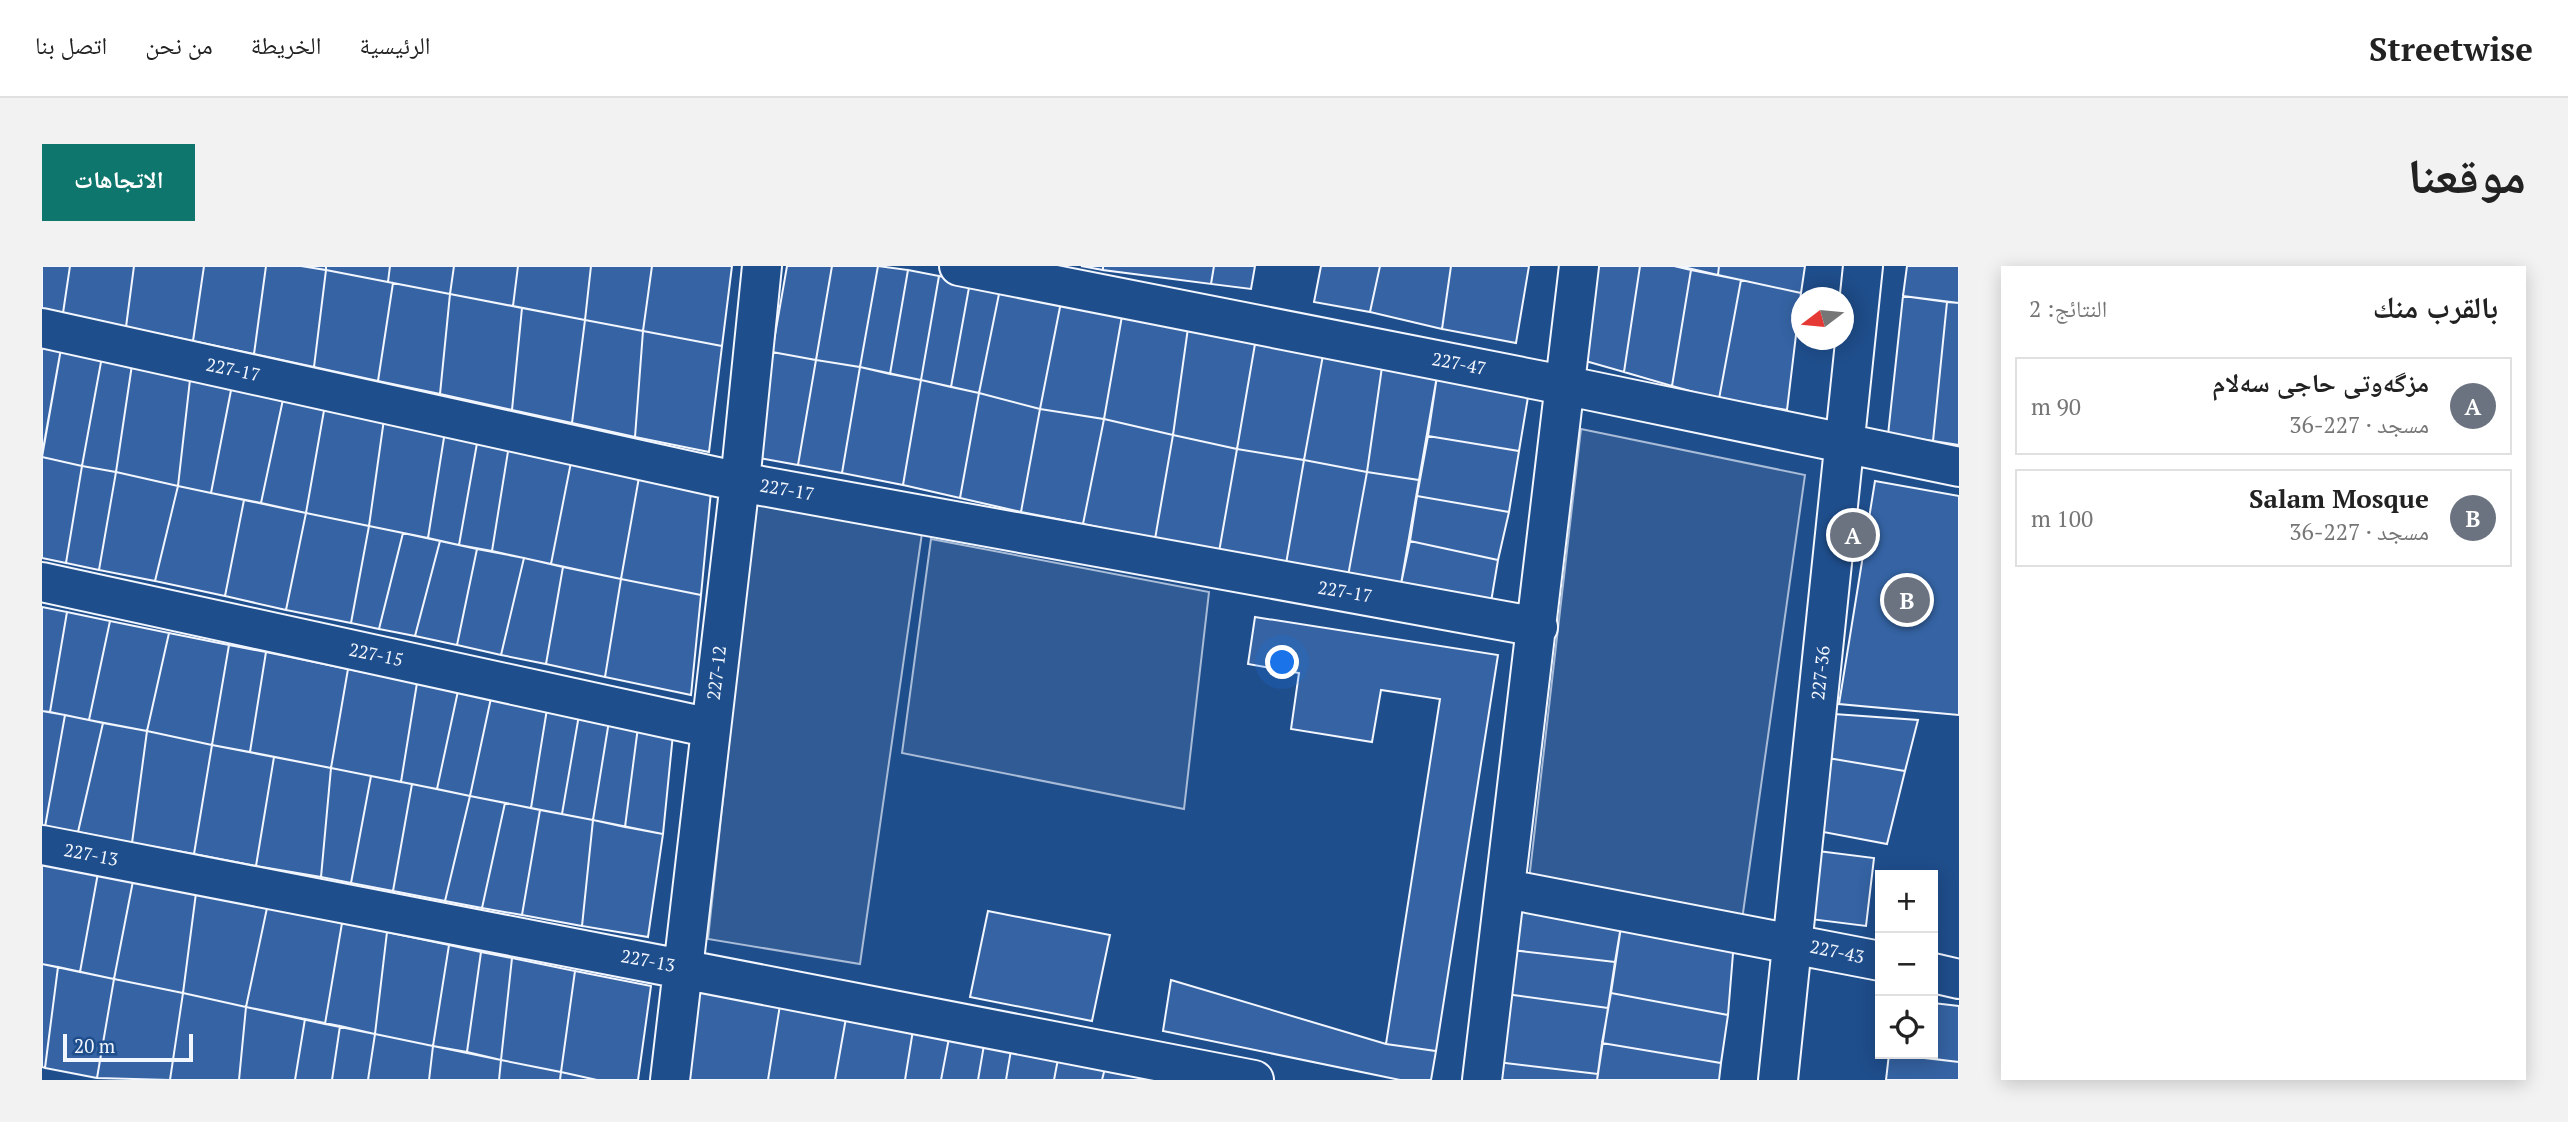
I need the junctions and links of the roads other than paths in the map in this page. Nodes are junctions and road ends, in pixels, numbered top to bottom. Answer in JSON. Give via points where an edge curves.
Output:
{"nodes":[{"id":1,"x":762,"y":266,"type":"edge"},
{"id":2,"x":959,"y":266,"type":"edge"},
{"id":3,"x":1579,"y":266,"type":"edge"},
{"id":4,"x":1863,"y":266,"type":"edge"},
{"id":5,"x":42,"y":328,"type":"edge"},
{"id":6,"x":1563,"y":385,"type":"junction"},
{"id":7,"x":1844,"y":444,"type":"junction"},
{"id":8,"x":1959,"y":467,"type":"edge"},
{"id":9,"x":740,"y":482,"type":"junction"},
{"id":10,"x":42,"y":582,"type":"edge"},
{"id":11,"x":1538,"y":627,"type":"junction"},
{"id":12,"x":711,"y":728,"type":"junction"},
{"id":13,"x":42,"y":845,"type":"edge"},
{"id":14,"x":1507,"y":889,"type":"junction"},
{"id":15,"x":1793,"y":943,"type":"junction"},
{"id":16,"x":1875,"y":960,"type":"edge"},
{"id":17,"x":684,"y":968,"type":"junction"},
{"id":18,"x":1938,"y":974,"type":"edge"},
{"id":19,"x":1959,"y":979,"type":"edge"},
{"id":20,"x":670,"y":1080,"type":"edge"},
{"id":21,"x":1254,"y":1080,"type":"edge"},
{"id":22,"x":1482,"y":1080,"type":"edge"},
{"id":23,"x":1779,"y":1080,"type":"edge"}],
"edges":[{"from":1,"to":9,"type":"street","name":"227-12"},
{"from":2,"to":6,"type":"street","name":"227-47"},
{"from":3,"to":6,"type":"street"},
{"from":4,"to":7,"type":"street","name":"227-36"},
{"from":5,"to":9,"type":"street","name":"227-17"},
{"from":6,"to":7,"type":"street","name":"227-47"},
{"from":6,"to":11,"type":"street"},
{"from":7,"to":8,"type":"street","name":"227-47"},
{"from":7,"to":15,"type":"street","name":"227-36"},
{"from":9,"to":11,"type":"street","name":"227-17"},
{"from":9,"to":12,"type":"street","name":"227-12"},
{"from":10,"to":12,"type":"street","name":"227-15"},
{"from":11,"to":14,"type":"street"},
{"from":12,"to":17,"type":"street","name":"227-12"},
{"from":13,"to":17,"type":"street","name":"227-13"},
{"from":14,"to":15,"type":"street","name":"227-43"},
{"from":14,"to":22,"type":"street"},
{"from":15,"to":16,"type":"street","name":"227-43"},
{"from":15,"to":23,"type":"street","name":"227-36"},
{"from":17,"to":20,"type":"street","name":"227-12"},
{"from":17,"to":21,"type":"street","name":"227-13"},
{"from":18,"to":19,"type":"street"}]}
